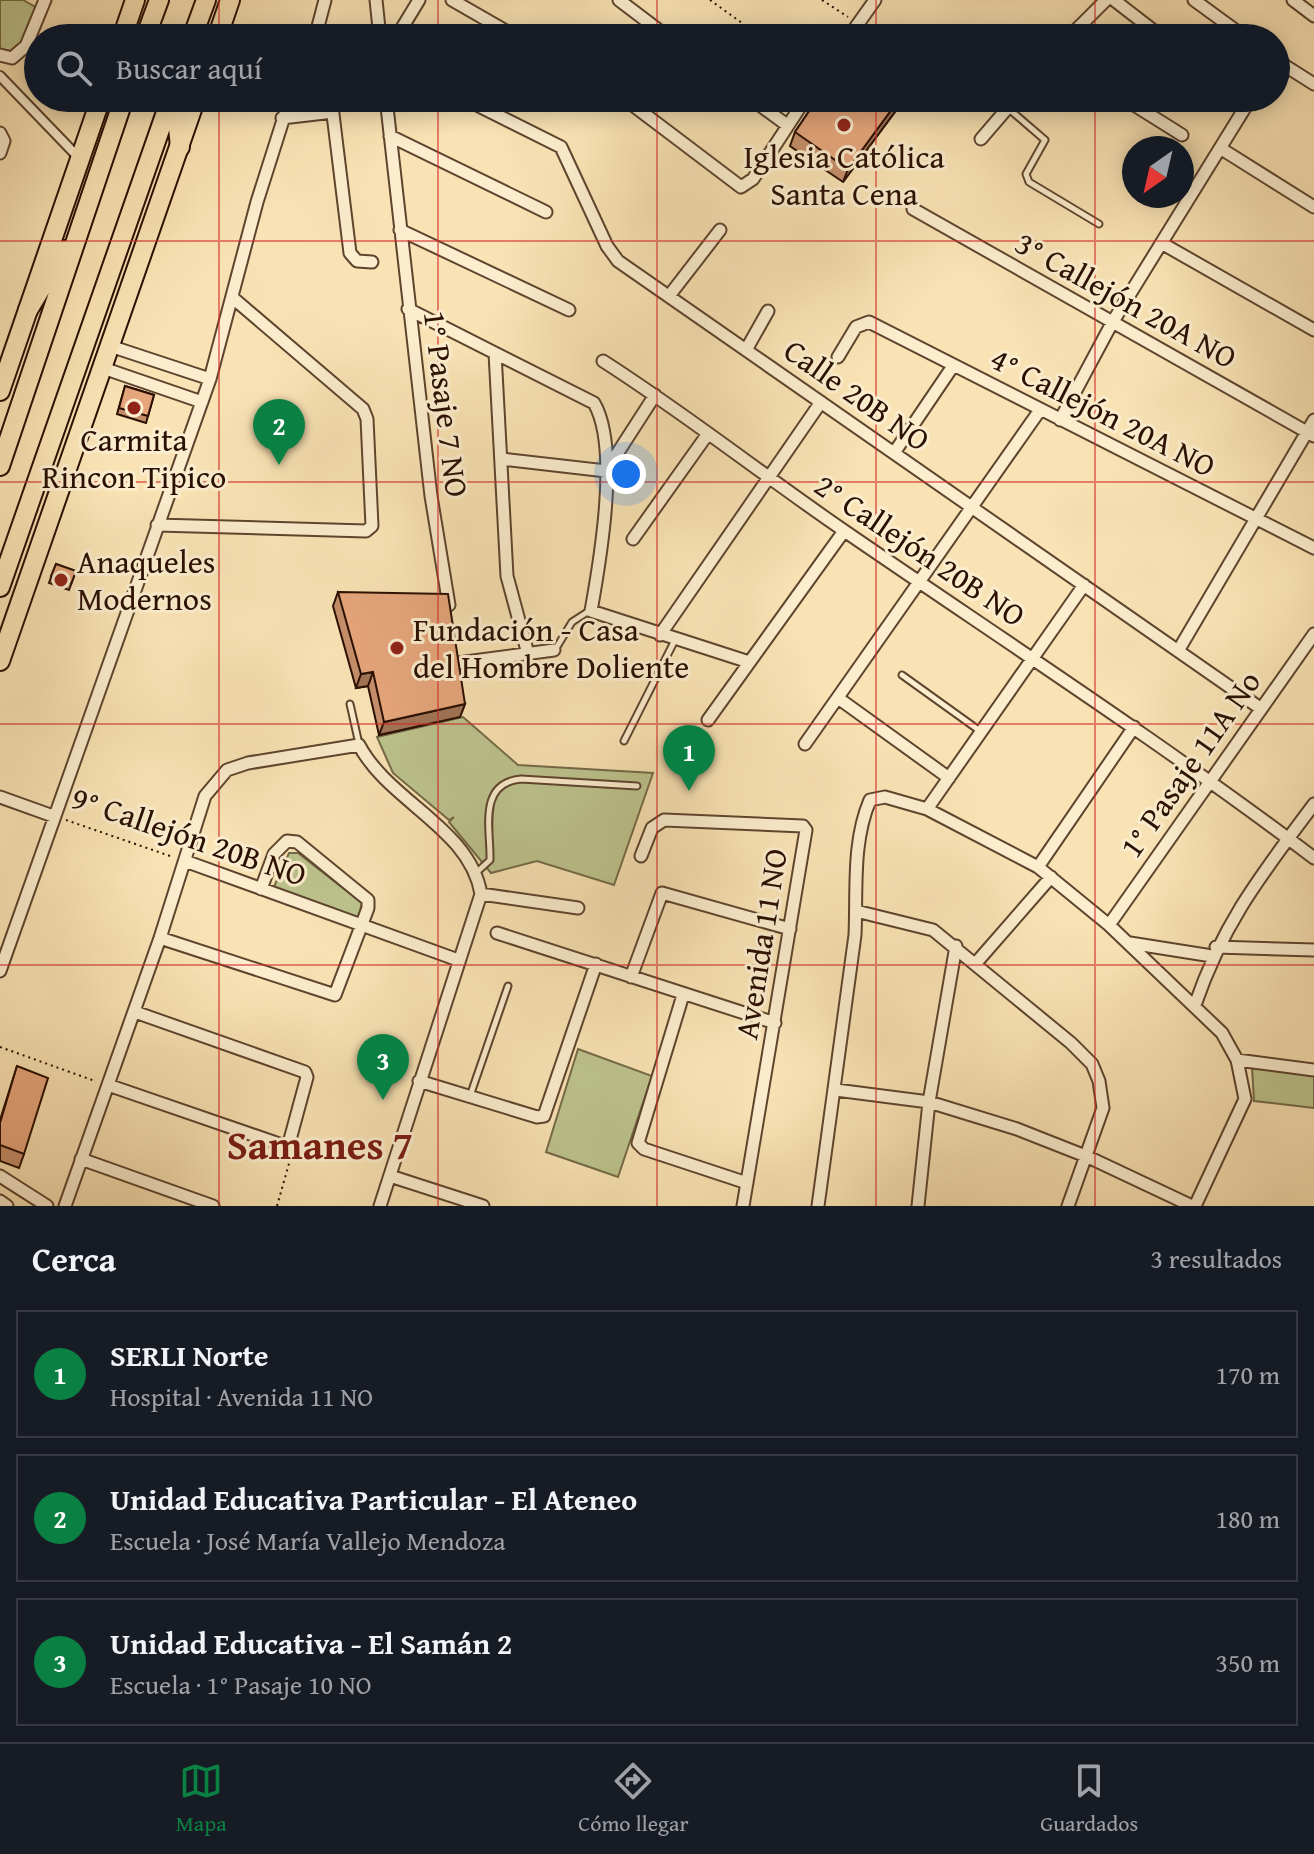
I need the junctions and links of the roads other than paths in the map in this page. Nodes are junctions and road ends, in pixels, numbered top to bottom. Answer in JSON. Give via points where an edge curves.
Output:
{"nodes":[{"id":1,"x":135,"y":0,"type":"edge"},
{"id":2,"x":159,"y":0,"type":"edge"},
{"id":3,"x":206,"y":0,"type":"edge"},
{"id":4,"x":230,"y":0,"type":"edge"},
{"id":5,"x":325,"y":0,"type":"edge"},
{"id":6,"x":376,"y":0,"type":"edge"},
{"id":7,"x":419,"y":0,"type":"edge"},
{"id":8,"x":452,"y":0,"type":"edge"},
{"id":9,"x":619,"y":0,"type":"edge"},
{"id":10,"x":875,"y":0,"type":"edge"},
{"id":11,"x":1106,"y":0,"type":"edge"},
{"id":12,"x":1114,"y":0,"type":"edge"},
{"id":13,"x":1194,"y":0,"type":"edge"},
{"id":14,"x":1293,"y":0,"type":"edge"},
{"id":15,"x":41,"y":1,"type":"edge"},
{"id":16,"x":635,"y":5,"type":"edge"},
{"id":17,"x":1314,"y":16,"type":"edge"},
{"id":18,"x":33,"y":24,"type":"edge"},
{"id":19,"x":127,"y":24,"type":"edge"},
{"id":20,"x":150,"y":24,"type":"edge"},
{"id":21,"x":197,"y":24,"type":"edge"},
{"id":22,"x":222,"y":24,"type":"edge"},
{"id":23,"x":319,"y":24,"type":"edge"},
{"id":24,"x":379,"y":24,"type":"edge"},
{"id":25,"x":404,"y":24,"type":"edge"},
{"id":26,"x":494,"y":24,"type":"edge"},
{"id":27,"x":655,"y":24,"type":"edge"},
{"id":28,"x":858,"y":24,"type":"edge"},
{"id":29,"x":1082,"y":24,"type":"edge"},
{"id":30,"x":1145,"y":24,"type":"edge"},
{"id":31,"x":1227,"y":24,"type":"edge"},
{"id":32,"x":24,"y":48,"type":"edge"},
{"id":33,"x":0,"y":55,"type":"edge"},
{"id":34,"x":1290,"y":69,"type":"edge"},
{"id":35,"x":0,"y":76,"type":"edge"},
{"id":36,"x":1314,"y":84,"type":"edge"},
{"id":37,"x":24,"y":101,"type":"edge"},
{"id":38,"x":35,"y":112,"type":"edge"},
{"id":39,"x":96,"y":112,"type":"edge"},
{"id":40,"x":119,"y":112,"type":"edge"},
{"id":41,"x":168,"y":112,"type":"edge"},
{"id":42,"x":175,"y":112,"type":"edge"},
{"id":43,"x":191,"y":112,"type":"edge"},
{"id":44,"x":284,"y":112,"type":"edge"},
{"id":45,"x":333,"y":112,"type":"joint"},
{"id":46,"x":387,"y":112,"type":"edge"},
{"id":47,"x":491,"y":112,"type":"edge"},
{"id":48,"x":648,"y":112,"type":"edge"},
{"id":49,"x":769,"y":112,"type":"edge"},
{"id":50,"x":796,"y":112,"type":"edge"},
{"id":51,"x":1004,"y":112,"type":"edge"},
{"id":52,"x":1020,"y":112,"type":"edge"},
{"id":53,"x":1145,"y":112,"type":"edge"},
{"id":54,"x":1242,"y":112,"type":"edge"},
{"id":55,"x":282,"y":118,"type":"junction"},
{"id":56,"x":787,"y":125,"type":"junction"},
{"id":57,"x":0,"y":133,"type":"edge"},
{"id":58,"x":1182,"y":135,"type":"dead end"},
{"id":59,"x":390,"y":136,"type":"junction"},
{"id":60,"x":981,"y":139,"type":"dead end"},
{"id":61,"x":180,"y":147,"type":"junction"},
{"id":62,"x":1220,"y":148,"type":"junction"},
{"id":63,"x":0,"y":153,"type":"edge"},
{"id":64,"x":80,"y":159,"type":"junction"},
{"id":65,"x":1314,"y":207,"type":"edge"},
{"id":66,"x":913,"y":209,"type":"dead end"},
{"id":67,"x":546,"y":212,"type":"dead end"},
{"id":68,"x":80,"y":224,"type":"junction"},
{"id":69,"x":1099,"y":224,"type":"dead end"},
{"id":70,"x":400,"y":230,"type":"junction"},
{"id":71,"x":720,"y":230,"type":"dead end"},
{"id":72,"x":1163,"y":244,"type":"junction"},
{"id":73,"x":372,"y":262,"type":"dead end"},
{"id":74,"x":669,"y":296,"type":"junction"},
{"id":75,"x":233,"y":298,"type":"junction"},
{"id":76,"x":408,"y":309,"type":"junction"},
{"id":77,"x":28,"y":310,"type":"junction"},
{"id":78,"x":569,"y":310,"type":"dead end"},
{"id":79,"x":768,"y":311,"type":"dead end"},
{"id":80,"x":1112,"y":323,"type":"junction"},
{"id":81,"x":1314,"y":330,"type":"edge"},
{"id":82,"x":110,"y":346,"type":"junction"},
{"id":83,"x":746,"y":350,"type":"junction"},
{"id":84,"x":495,"y":353,"type":"junction"},
{"id":85,"x":838,"y":357,"type":"dead end"},
{"id":86,"x":603,"y":361,"type":"dead end"},
{"id":87,"x":953,"y":366,"type":"junction"},
{"id":88,"x":103,"y":368,"type":"junction"},
{"id":89,"x":210,"y":379,"type":"junction"},
{"id":90,"x":0,"y":391,"type":"edge"},
{"id":91,"x":655,"y":395,"type":"junction"},
{"id":92,"x":202,"y":402,"type":"junction"},
{"id":93,"x":821,"y":402,"type":"junction"},
{"id":94,"x":1040,"y":410,"type":"junction"},
{"id":95,"x":1060,"y":420,"type":"junction"},
{"id":96,"x":1314,"y":420,"type":"edge"},
{"id":97,"x":1310,"y":434,"type":"edge"},
{"id":98,"x":707,"y":435,"type":"junction"},
{"id":99,"x":894,"y":453,"type":"junction"},
{"id":100,"x":502,"y":459,"type":"junction"},
{"id":101,"x":0,"y":466,"type":"edge"},
{"id":102,"x":606,"y":471,"type":"junction"},
{"id":103,"x":766,"y":477,"type":"junction"},
{"id":104,"x":972,"y":507,"type":"junction"},
{"id":105,"x":1256,"y":518,"type":"junction"},
{"id":106,"x":157,"y":525,"type":"junction"},
{"id":107,"x":844,"y":531,"type":"junction"},
{"id":108,"x":633,"y":539,"type":"dead end"},
{"id":109,"x":1314,"y":548,"type":"edge"},
{"id":110,"x":919,"y":582,"type":"junction"},
{"id":111,"x":1084,"y":585,"type":"junction"},
{"id":112,"x":0,"y":587,"type":"edge"},
{"id":113,"x":591,"y":611,"type":"junction"},
{"id":114,"x":451,"y":618,"type":"edge"},
{"id":115,"x":1314,"y":634,"type":"edge"},
{"id":116,"x":660,"y":635,"type":"junction"},
{"id":117,"x":675,"y":640,"type":"junction"},
{"id":118,"x":456,"y":648,"type":"edge"},
{"id":119,"x":554,"y":650,"type":"joint"},
{"id":120,"x":1178,"y":651,"type":"junction"},
{"id":121,"x":528,"y":654,"type":"junction"},
{"id":122,"x":1032,"y":659,"type":"junction"},
{"id":123,"x":0,"y":661,"type":"edge"},
{"id":124,"x":749,"y":662,"type":"junction"},
{"id":125,"x":902,"y":675,"type":"dead end"},
{"id":126,"x":838,"y":698,"type":"junction"},
{"id":127,"x":350,"y":704,"type":"dead end"},
{"id":128,"x":1260,"y":708,"type":"junction"},
{"id":129,"x":708,"y":720,"type":"dead end"},
{"id":130,"x":1134,"y":727,"type":"junction"},
{"id":131,"x":981,"y":732,"type":"junction"},
{"id":132,"x":624,"y":741,"type":"dead end"},
{"id":133,"x":805,"y":744,"type":"dead end"},
{"id":134,"x":359,"y":745,"type":"junction"},
{"id":135,"x":949,"y":778,"type":"junction"},
{"id":136,"x":1210,"y":779,"type":"junction"},
{"id":137,"x":637,"y":786,"type":"dead end"},
{"id":138,"x":0,"y":797,"type":"edge"},
{"id":139,"x":1314,"y":804,"type":"edge"},
{"id":140,"x":927,"y":809,"type":"junction"},
{"id":141,"x":53,"y":816,"type":"junction"},
{"id":142,"x":1288,"y":839,"type":"junction"},
{"id":143,"x":641,"y":856,"type":"dead end"},
{"id":144,"x":1314,"y":858,"type":"edge"},
{"id":145,"x":185,"y":861,"type":"junction"},
{"id":146,"x":1038,"y":867,"type":"junction"},
{"id":147,"x":477,"y":872,"type":"junction"},
{"id":148,"x":1051,"y":877,"type":"junction"},
{"id":149,"x":261,"y":889,"type":"junction"},
{"id":150,"x":481,"y":894,"type":"junction"},
{"id":151,"x":578,"y":908,"type":"dead end"},
{"id":152,"x":856,"y":911,"type":"junction"},
{"id":153,"x":361,"y":924,"type":"junction"},
{"id":154,"x":1109,"y":925,"type":"junction"},
{"id":155,"x":790,"y":929,"type":"junction"},
{"id":156,"x":497,"y":933,"type":"dead end"},
{"id":157,"x":160,"y":938,"type":"junction"},
{"id":158,"x":1129,"y":943,"type":"junction"},
{"id":159,"x":956,"y":946,"type":"junction"},
{"id":160,"x":1314,"y":950,"type":"edge"},
{"id":161,"x":1214,"y":951,"type":"junction"},
{"id":162,"x":458,"y":960,"type":"junction"},
{"id":163,"x":976,"y":963,"type":"junction"},
{"id":164,"x":596,"y":964,"type":"junction"},
{"id":165,"x":0,"y":971,"type":"edge"},
{"id":166,"x":631,"y":977,"type":"junction"},
{"id":167,"x":508,"y":986,"type":"dead end"},
{"id":168,"x":683,"y":995,"type":"junction"},
{"id":169,"x":1195,"y":1005,"type":"junction"},
{"id":170,"x":135,"y":1012,"type":"junction"},
{"id":171,"x":775,"y":1023,"type":"junction"},
{"id":172,"x":1237,"y":1060,"type":"junction"},
{"id":173,"x":1314,"y":1070,"type":"edge"},
{"id":174,"x":419,"y":1081,"type":"junction"},
{"id":175,"x":108,"y":1085,"type":"junction"},
{"id":176,"x":836,"y":1090,"type":"junction"},
{"id":177,"x":470,"y":1097,"type":"junction"},
{"id":178,"x":929,"y":1102,"type":"junction"},
{"id":179,"x":1088,"y":1157,"type":"junction"},
{"id":180,"x":81,"y":1159,"type":"junction"},
{"id":181,"x":0,"y":1176,"type":"edge"},
{"id":182,"x":390,"y":1176,"type":"junction"},
{"id":183,"x":747,"y":1183,"type":"junction"},
{"id":184,"x":0,"y":1201,"type":"edge"},
{"id":185,"x":7,"y":1206,"type":"edge"},
{"id":186,"x":47,"y":1206,"type":"edge"},
{"id":187,"x":65,"y":1206,"type":"edge"},
{"id":188,"x":213,"y":1206,"type":"edge"},
{"id":189,"x":380,"y":1206,"type":"edge"},
{"id":190,"x":483,"y":1206,"type":"edge"},
{"id":191,"x":743,"y":1206,"type":"edge"},
{"id":192,"x":818,"y":1206,"type":"edge"},
{"id":193,"x":918,"y":1206,"type":"edge"},
{"id":194,"x":1068,"y":1206,"type":"edge"},
{"id":195,"x":1194,"y":1206,"type":"edge"}],
"edges":[{"from":1,"to":19,"type":"main road"},
{"from":2,"to":20,"type":"main road"},
{"from":3,"to":21,"type":"main road"},
{"from":4,"to":22,"type":"main road"},
{"from":5,"to":23,"type":"street"},
{"from":6,"to":24,"type":"street"},
{"from":7,"to":25,"type":"street"},
{"from":8,"to":26,"type":"street"},
{"from":9,"to":16,"type":"street"},
{"from":10,"to":28,"type":"street"},
{"from":11,"to":29,"type":"street"},
{"from":12,"to":30,"type":"street"},
{"from":13,"to":31,"type":"street"},
{"from":14,"to":17,"type":"street"},
{"from":15,"to":18,"type":"street"},
{"from":16,"to":27,"type":"street"},
{"from":32,"to":33,"type":"street","via":[[12,58]]},
{"from":34,"to":36,"type":"street"},
{"from":35,"to":37,"type":"street"},
{"from":38,"to":64,"type":"street"},
{"from":39,"to":64,"type":"main road"},
{"from":40,"to":68,"type":"main road"},
{"from":41,"to":112,"type":"main road"},
{"from":42,"to":61,"type":"main road"},
{"from":43,"to":61,"type":"main road"},
{"from":44,"to":55,"type":"street"},
{"from":45,"to":55,"type":"street"},
{"from":45,"to":73,"type":"street","via":[[350,253],[357,261]]},
{"from":46,"to":59,"type":"street","name":"1° Pasaje 7 NO"},
{"from":47,"to":74,"type":"street","name":"Calle 20B NO","via":[[561,147],[612,255]]},
{"from":48,"to":56,"type":"street","via":[[741,187],[753,179]]},
{"from":49,"to":56,"type":"street"},
{"from":50,"to":56,"type":"street"},
{"from":51,"to":60,"type":"street"},
{"from":52,"to":69,"type":"lane","via":[[1045,140],[1026,174],[1029,182]]},
{"from":53,"to":58,"type":"street"},
{"from":54,"to":62,"type":"street"},
{"from":55,"to":75,"type":"street"},
{"from":57,"to":63,"type":"street"},
{"from":59,"to":67,"type":"street"},
{"from":59,"to":70,"type":"street","name":"1° Pasaje 7 NO"},
{"from":61,"to":82,"type":"main road"},
{"from":62,"to":65,"type":"street"},
{"from":62,"to":72,"type":"street"},
{"from":64,"to":77,"type":"main road"},
{"from":66,"to":80,"type":"street","name":"3° Callejón 20A NO"},
{"from":68,"to":77,"type":"main road"},
{"from":68,"to":101,"type":"main road"},
{"from":70,"to":76,"type":"street","name":"1° Pasaje 7 NO"},
{"from":70,"to":78,"type":"street"},
{"from":71,"to":74,"type":"street"},
{"from":72,"to":80,"type":"street"},
{"from":72,"to":81,"type":"street"},
{"from":74,"to":83,"type":"street","name":"Calle 20B NO"},
{"from":75,"to":89,"type":"street"},
{"from":75,"to":106,"type":"street","via":[[363,409],[372,526],[366,531]]},
{"from":76,"to":84,"type":"street"},
{"from":76,"to":114,"type":"street","name":"1° Pasaje 7 NO"},
{"from":77,"to":90,"type":"main road"},
{"from":79,"to":83,"type":"street"},
{"from":80,"to":95,"type":"street"},
{"from":80,"to":97,"type":"street","name":"3° Callejón 20A NO"},
{"from":82,"to":88,"type":"main road"},
{"from":82,"to":89,"type":"street"},
{"from":83,"to":93,"type":"street","name":"Calle 20B NO"},
{"from":84,"to":100,"type":"street"},
{"from":84,"to":102,"type":"street","via":[[594,403]]},
{"from":85,"to":87,"type":"street","name":"4° Callejón 20A NO","via":[[856,327],[869,322]]},
{"from":86,"to":91,"type":"street","name":"2° Callejón 20B NO"},
{"from":87,"to":94,"type":"street","name":"4° Callejón 20A NO"},
{"from":87,"to":99,"type":"street"},
{"from":88,"to":92,"type":"street"},
{"from":88,"to":123,"type":"main road"},
{"from":89,"to":92,"type":"street"},
{"from":91,"to":98,"type":"street","name":"2° Callejón 20B NO"},
{"from":91,"to":102,"type":"street"},
{"from":92,"to":106,"type":"street"},
{"from":93,"to":99,"type":"street","name":"Calle 20B NO"},
{"from":93,"to":103,"type":"street"},
{"from":94,"to":95,"type":"street","name":"4° Callejón 20A NO"},
{"from":94,"to":104,"type":"street"},
{"from":95,"to":105,"type":"street","name":"4° Callejón 20A NO"},
{"from":96,"to":97,"type":"street"},
{"from":97,"to":105,"type":"street"},
{"from":98,"to":103,"type":"street","name":"2° Callejón 20B NO"},
{"from":98,"to":108,"type":"street"},
{"from":99,"to":104,"type":"street","name":"Calle 20B NO"},
{"from":100,"to":102,"type":"street"},
{"from":100,"to":121,"type":"street","via":[[507,576]]},
{"from":102,"to":113,"type":"street","via":[[603,544]]},
{"from":103,"to":107,"type":"street","name":"2° Callejón 20B NO"},
{"from":103,"to":116,"type":"street"},
{"from":104,"to":110,"type":"street"},
{"from":104,"to":111,"type":"street","name":"Calle 20B NO"},
{"from":105,"to":109,"type":"street","name":"4° Callejón 20A NO"},
{"from":105,"to":120,"type":"street"},
{"from":106,"to":141,"type":"street"},
{"from":107,"to":110,"type":"street","name":"2° Callejón 20B NO"},
{"from":107,"to":124,"type":"street"},
{"from":110,"to":122,"type":"street","name":"2° Callejón 20B NO"},
{"from":110,"to":126,"type":"street"},
{"from":111,"to":120,"type":"street","name":"Calle 20B NO"},
{"from":111,"to":122,"type":"street"},
{"from":113,"to":116,"type":"street"},
{"from":113,"to":119,"type":"lane","via":[[580,613]]},
{"from":115,"to":128,"type":"street","name":"1° Pasaje 11A No"},
{"from":116,"to":117,"type":"street"},
{"from":117,"to":124,"type":"street"},
{"from":117,"to":132,"type":"lane"},
{"from":118,"to":121,"type":"street","via":[[458,669]]},
{"from":119,"to":121,"type":"street"},
{"from":120,"to":128,"type":"street","name":"Calle 20B NO"},
{"from":122,"to":130,"type":"street","name":"2° Callejón 20B NO"},
{"from":122,"to":131,"type":"street"},
{"from":124,"to":129,"type":"street"},
{"from":125,"to":131,"type":"lane"},
{"from":126,"to":133,"type":"street"},
{"from":126,"to":135,"type":"street"},
{"from":127,"to":134,"type":"lane"},
{"from":128,"to":136,"type":"street","name":"1° Pasaje 11A No"},
{"from":130,"to":136,"type":"street","name":"2° Callejón 20B NO"},
{"from":130,"to":146,"type":"street"},
{"from":131,"to":135,"type":"street"},
{"from":134,"to":145,"type":"street","via":[[227,770],[205,796]]},
{"from":134,"to":147,"type":"street","via":[[380,777],[462,850]]},
{"from":135,"to":140,"type":"street"},
{"from":136,"to":142,"type":"street","name":"2° Callejón 20B NO"},
{"from":136,"to":154,"type":"street","name":"1° Pasaje 11A No"},
{"from":137,"to":147,"type":"lane","via":[[508,782],[489,802],[490,860]]},
{"from":138,"to":141,"type":"street","name":"9° Callejón 20B NO"},
{"from":139,"to":142,"type":"street"},
{"from":140,"to":146,"type":"street"},
{"from":140,"to":152,"type":"street","via":[[885,797],[870,800],[858,849]]},
{"from":141,"to":165,"type":"street"},
{"from":142,"to":144,"type":"street","name":"2° Callejón 20B NO"},
{"from":142,"to":161,"type":"street","via":[[1242,901]]},
{"from":143,"to":155,"type":"street","name":"Avenida 11 NO","via":[[652,828],[664,820],[803,826]]},
{"from":145,"to":149,"type":"street","name":"9° Callejón 20B NO"},
{"from":145,"to":157,"type":"street"},
{"from":146,"to":148,"type":"street"},
{"from":147,"to":150,"type":"street"},
{"from":148,"to":154,"type":"street"},
{"from":148,"to":163,"type":"street"},
{"from":149,"to":153,"type":"street","name":"9° Callejón 20B NO"},
{"from":149,"to":153,"type":"street","via":[[280,845],[297,842],[368,900]]},
{"from":150,"to":151,"type":"street"},
{"from":150,"to":162,"type":"street"},
{"from":152,"to":159,"type":"street","via":[[933,930]]},
{"from":152,"to":176,"type":"street"},
{"from":153,"to":157,"type":"street","via":[[335,995]]},
{"from":153,"to":162,"type":"street","name":"9° Callejón 20B NO"},
{"from":154,"to":158,"type":"street"},
{"from":155,"to":166,"type":"street","via":[[662,893]]},
{"from":155,"to":171,"type":"street","name":"Avenida 11 NO"},
{"from":156,"to":164,"type":"street"},
{"from":157,"to":170,"type":"street"},
{"from":158,"to":161,"type":"street"},
{"from":158,"to":169,"type":"street"},
{"from":159,"to":163,"type":"street"},
{"from":159,"to":178,"type":"street"},
{"from":160,"to":161,"type":"street"},
{"from":161,"to":169,"type":"street"},
{"from":162,"to":174,"type":"street"},
{"from":163,"to":179,"type":"street","via":[[1092,1064],[1103,1108]]},
{"from":164,"to":166,"type":"street"},
{"from":164,"to":177,"type":"street","via":[[544,1116]]},
{"from":166,"to":168,"type":"street"},
{"from":167,"to":177,"type":"lane"},
{"from":168,"to":171,"type":"street"},
{"from":168,"to":183,"type":"street","via":[[638,1143]]},
{"from":169,"to":172,"type":"street","via":[[1222,1033]]},
{"from":170,"to":175,"type":"street"},
{"from":170,"to":175,"type":"street","via":[[305,1072],[288,1147]]},
{"from":171,"to":183,"type":"street","name":"Avenida 11 NO"},
{"from":172,"to":173,"type":"street"},
{"from":172,"to":195,"type":"street","via":[[1245,1099]]},
{"from":174,"to":177,"type":"street"},
{"from":174,"to":182,"type":"street"},
{"from":175,"to":180,"type":"street"},
{"from":176,"to":178,"type":"street"},
{"from":176,"to":192,"type":"street"},
{"from":178,"to":179,"type":"street"},
{"from":178,"to":193,"type":"street"},
{"from":179,"to":194,"type":"street"},
{"from":179,"to":195,"type":"street"},
{"from":180,"to":187,"type":"street"},
{"from":180,"to":188,"type":"street"},
{"from":181,"to":186,"type":"street"},
{"from":182,"to":189,"type":"street"},
{"from":182,"to":190,"type":"street"},
{"from":183,"to":191,"type":"street","name":"Avenida 11 NO"},
{"from":184,"to":185,"type":"street"}]}
